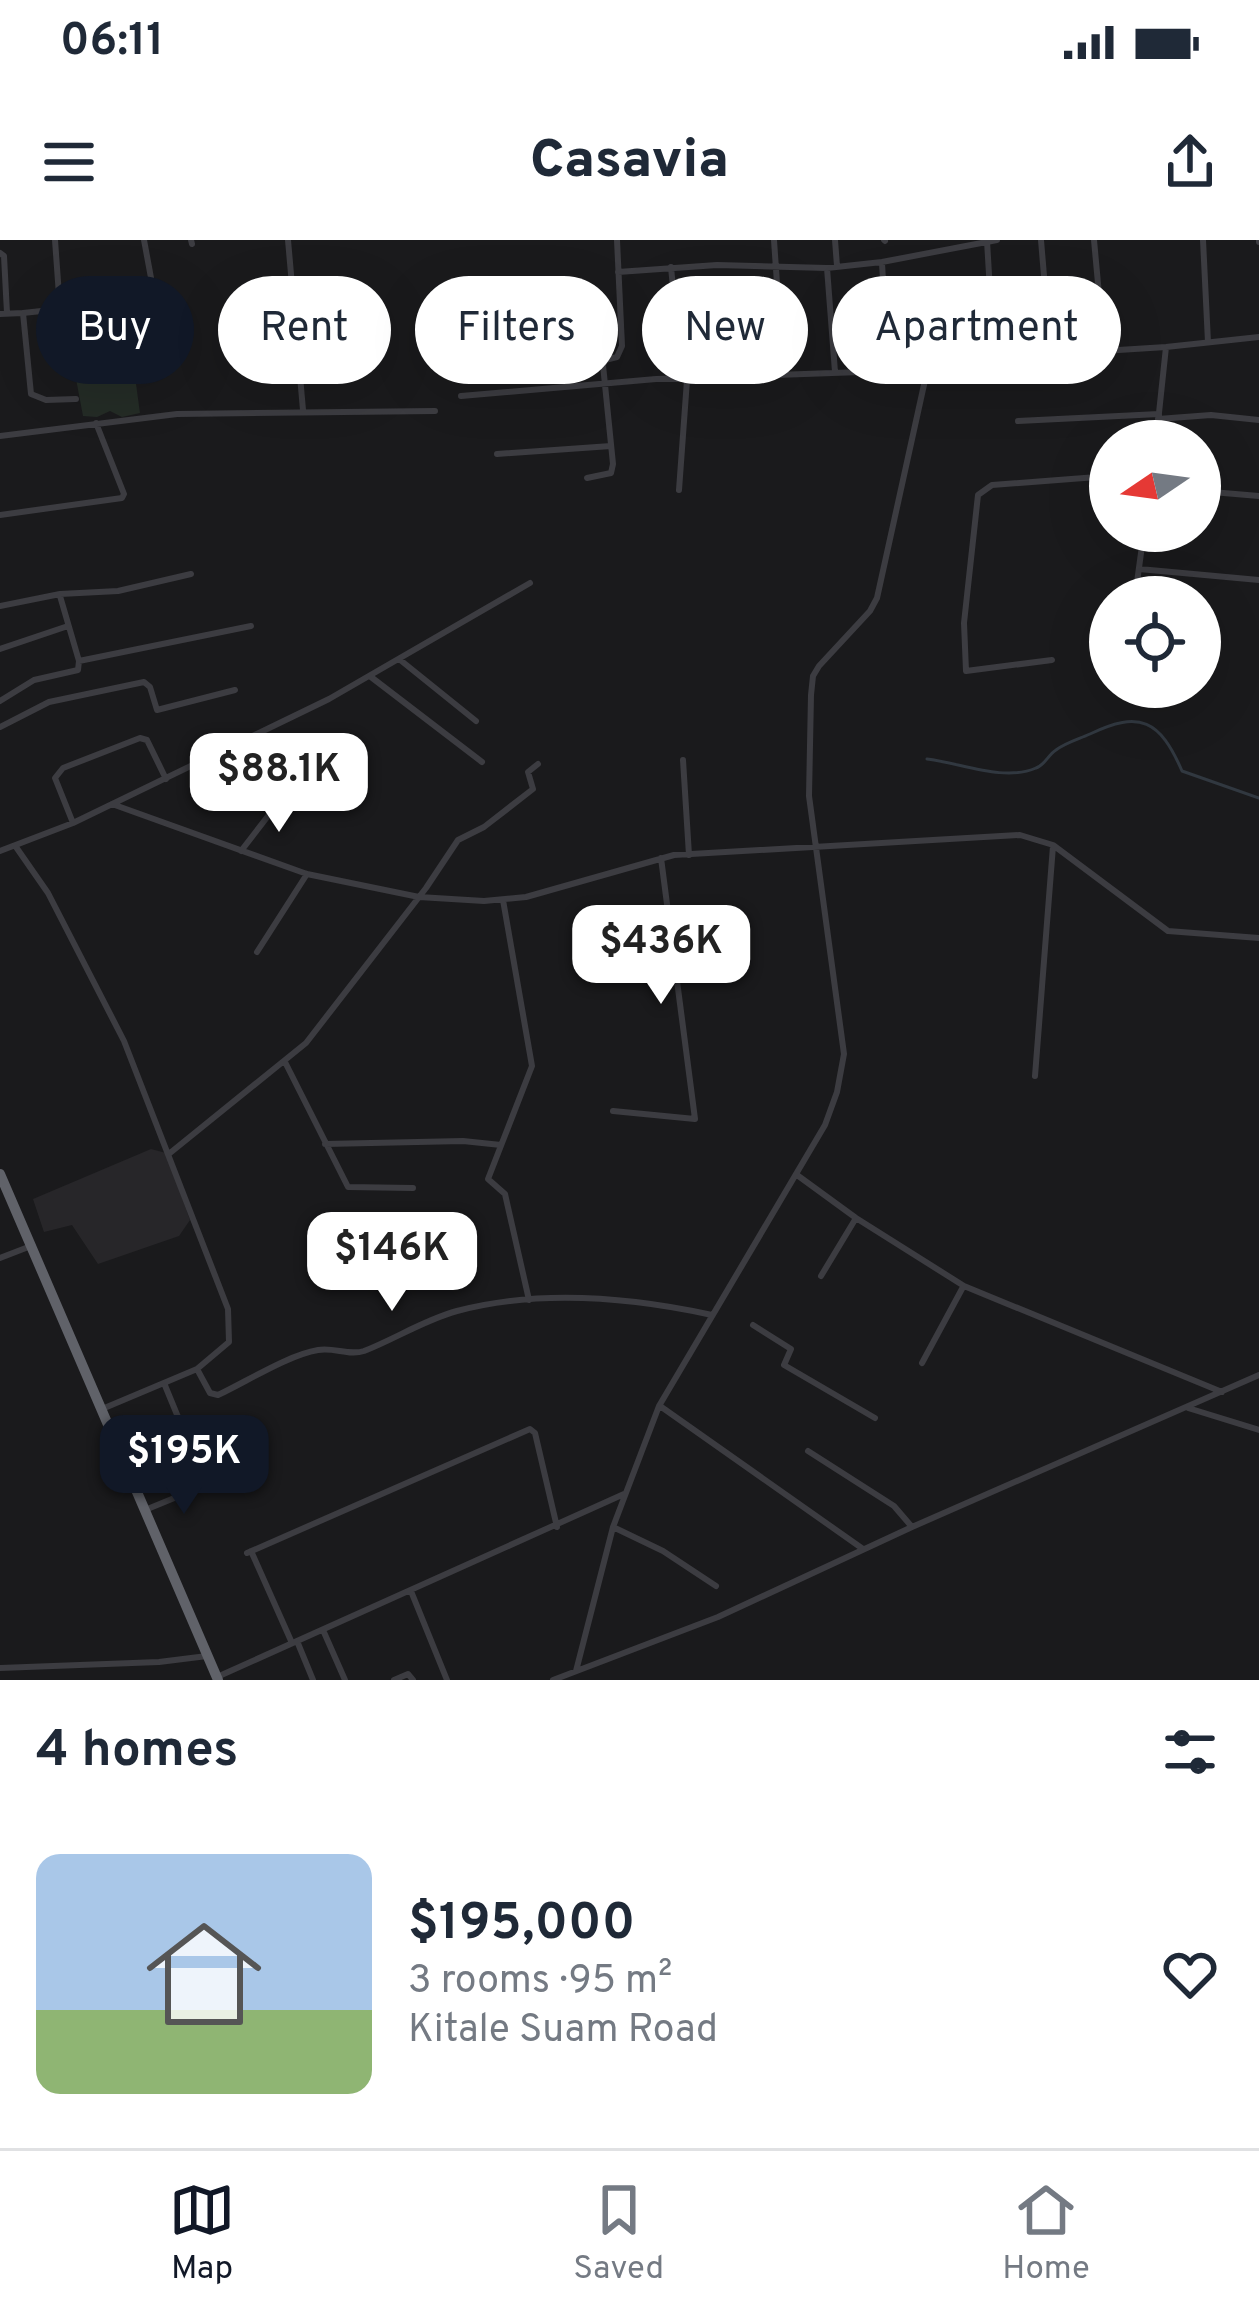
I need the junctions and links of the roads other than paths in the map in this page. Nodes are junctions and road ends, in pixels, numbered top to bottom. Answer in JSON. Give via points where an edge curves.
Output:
{"nodes":[{"id":1,"x":55,"y":240,"type":"edge"},
{"id":2,"x":144,"y":240,"type":"edge"},
{"id":3,"x":288,"y":240,"type":"edge"},
{"id":4,"x":617,"y":240,"type":"edge"},
{"id":5,"x":774,"y":240,"type":"edge"},
{"id":6,"x":835,"y":240,"type":"edge"},
{"id":7,"x":937,"y":240,"type":"edge"},
{"id":8,"x":997,"y":240,"type":"edge"},
{"id":9,"x":1041,"y":240,"type":"edge"},
{"id":10,"x":1094,"y":240,"type":"edge"},
{"id":11,"x":1203,"y":240,"type":"edge"},
{"id":12,"x":987,"y":241,"type":"edge"},
{"id":13,"x":937,"y":250,"type":"junction"},
{"id":14,"x":0,"y":253,"type":"edge"},
{"id":15,"x":882,"y":262,"type":"junction"},
{"id":16,"x":671,"y":266,"type":"junction"},
{"id":17,"x":837,"y":266,"type":"junction"},
{"id":18,"x":775,"y":268,"type":"junction"},
{"id":19,"x":826,"y":268,"type":"junction"},
{"id":20,"x":618,"y":272,"type":"junction"},
{"id":21,"x":58,"y":276,"type":"edge"},
{"id":22,"x":151,"y":276,"type":"edge"},
{"id":23,"x":672,"y":276,"type":"edge"},
{"id":24,"x":776,"y":276,"type":"edge"},
{"id":25,"x":883,"y":276,"type":"edge"},
{"id":26,"x":989,"y":276,"type":"edge"},
{"id":27,"x":1044,"y":276,"type":"edge"},
{"id":28,"x":1097,"y":276,"type":"edge"},
{"id":29,"x":36,"y":312,"type":"edge"},
{"id":30,"x":4,"y":313,"type":"edge"},
{"id":31,"x":23,"y":313,"type":"junction"},
{"id":32,"x":1259,"y":337,"type":"edge"},
{"id":33,"x":832,"y":338,"type":"edge"},
{"id":34,"x":1208,"y":342,"type":"junction"},
{"id":35,"x":1166,"y":347,"type":"junction"},
{"id":36,"x":1121,"y":350,"type":"edge"},
{"id":37,"x":618,"y":355,"type":"edge"},
{"id":38,"x":606,"y":384,"type":"joint"},
{"id":39,"x":687,"y":384,"type":"edge"},
{"id":40,"x":923,"y":384,"type":"edge"},
{"id":41,"x":461,"y":397,"type":"dead end"},
{"id":42,"x":76,"y":398,"type":"dead end"},
{"id":43,"x":302,"y":410,"type":"junction"},
{"id":44,"x":435,"y":410,"type":"dead end"},
{"id":45,"x":1158,"y":417,"type":"junction"},
{"id":46,"x":1158,"y":420,"type":"edge"},
{"id":47,"x":1259,"y":420,"type":"edge"},
{"id":48,"x":1018,"y":421,"type":"dead end"},
{"id":49,"x":96,"y":423,"type":"junction"},
{"id":50,"x":0,"y":436,"type":"edge"},
{"id":51,"x":611,"y":446,"type":"junction"},
{"id":52,"x":497,"y":454,"type":"dead end"},
{"id":53,"x":587,"y":478,"type":"dead end"},
{"id":54,"x":1089,"y":478,"type":"edge"},
{"id":55,"x":679,"y":490,"type":"dead end"},
{"id":56,"x":1221,"y":493,"type":"edge"},
{"id":57,"x":1259,"y":496,"type":"edge"},
{"id":58,"x":0,"y":515,"type":"edge"},
{"id":59,"x":1141,"y":552,"type":"edge"},
{"id":60,"x":1139,"y":569,"type":"junction"},
{"id":61,"x":191,"y":574,"type":"dead end"},
{"id":62,"x":1138,"y":576,"type":"edge"},
{"id":63,"x":1259,"y":580,"type":"edge"},
{"id":64,"x":530,"y":583,"type":"dead end"},
{"id":65,"x":60,"y":594,"type":"junction"},
{"id":66,"x":0,"y":606,"type":"edge"},
{"id":67,"x":68,"y":626,"type":"junction"},
{"id":68,"x":251,"y":626,"type":"dead end"},
{"id":69,"x":0,"y":649,"type":"edge"},
{"id":70,"x":399,"y":659,"type":"junction"},
{"id":71,"x":1052,"y":660,"type":"dead end"},
{"id":72,"x":80,"y":662,"type":"junction"},
{"id":73,"x":371,"y":677,"type":"junction"},
{"id":74,"x":235,"y":690,"type":"dead end"},
{"id":75,"x":0,"y":701,"type":"edge"},
{"id":76,"x":476,"y":722,"type":"dead end"},
{"id":77,"x":0,"y":727,"type":"edge"},
{"id":78,"x":683,"y":760,"type":"dead end"},
{"id":79,"x":482,"y":762,"type":"dead end"},
{"id":80,"x":538,"y":764,"type":"dead end"},
{"id":81,"x":166,"y":779,"type":"junction"},
{"id":82,"x":285,"y":794,"type":"dead end"},
{"id":83,"x":112,"y":804,"type":"junction"},
{"id":84,"x":73,"y":823,"type":"junction"},
{"id":85,"x":1053,"y":845,"type":"junction"},
{"id":86,"x":16,"y":847,"type":"junction"},
{"id":87,"x":241,"y":850,"type":"junction"},
{"id":88,"x":815,"y":850,"type":"junction"},
{"id":89,"x":0,"y":851,"type":"edge"},
{"id":90,"x":688,"y":855,"type":"junction"},
{"id":91,"x":661,"y":858,"type":"junction"},
{"id":92,"x":307,"y":874,"type":"junction"},
{"id":93,"x":419,"y":897,"type":"junction"},
{"id":94,"x":503,"y":900,"type":"junction"},
{"id":95,"x":1259,"y":938,"type":"edge"},
{"id":96,"x":257,"y":952,"type":"dead end"},
{"id":97,"x":285,"y":1062,"type":"junction"},
{"id":98,"x":1034,"y":1076,"type":"dead end"},
{"id":99,"x":613,"y":1111,"type":"dead end"},
{"id":100,"x":325,"y":1144,"type":"junction"},
{"id":101,"x":501,"y":1144,"type":"junction"},
{"id":102,"x":170,"y":1153,"type":"junction"},
{"id":103,"x":0,"y":1174,"type":"edge"},
{"id":104,"x":797,"y":1175,"type":"junction"},
{"id":105,"x":412,"y":1188,"type":"dead end"},
{"id":106,"x":856,"y":1218,"type":"junction"},
{"id":107,"x":31,"y":1246,"type":"junction"},
{"id":108,"x":0,"y":1258,"type":"edge"},
{"id":109,"x":820,"y":1276,"type":"dead end"},
{"id":110,"x":964,"y":1286,"type":"junction"},
{"id":111,"x":529,"y":1300,"type":"junction"},
{"id":112,"x":712,"y":1315,"type":"junction"},
{"id":113,"x":753,"y":1324,"type":"dead end"},
{"id":114,"x":922,"y":1364,"type":"dead end"},
{"id":115,"x":197,"y":1369,"type":"junction"},
{"id":116,"x":1259,"y":1375,"type":"edge"},
{"id":117,"x":164,"y":1383,"type":"junction"},
{"id":118,"x":1222,"y":1392,"type":"junction"},
{"id":119,"x":659,"y":1406,"type":"junction"},
{"id":120,"x":1187,"y":1408,"type":"junction"},
{"id":121,"x":102,"y":1409,"type":"junction"},
{"id":122,"x":875,"y":1418,"type":"dead end"},
{"id":123,"x":1259,"y":1430,"type":"edge"},
{"id":124,"x":808,"y":1450,"type":"dead end"},
{"id":125,"x":624,"y":1494,"type":"junction"},
{"id":126,"x":145,"y":1510,"type":"junction"},
{"id":127,"x":557,"y":1527,"type":"junction"},
{"id":128,"x":613,"y":1527,"type":"junction"},
{"id":129,"x":912,"y":1527,"type":"junction"},
{"id":130,"x":863,"y":1549,"type":"junction"},
{"id":131,"x":716,"y":1586,"type":"dead end"},
{"id":132,"x":412,"y":1591,"type":"junction"},
{"id":133,"x":323,"y":1630,"type":"junction"},
{"id":134,"x":295,"y":1642,"type":"junction"},
{"id":135,"x":207,"y":1656,"type":"junction"},
{"id":136,"x":0,"y":1669,"type":"edge"},
{"id":137,"x":576,"y":1670,"type":"junction"},
{"id":138,"x":218,"y":1679,"type":"edge"},
{"id":139,"x":313,"y":1680,"type":"edge"},
{"id":140,"x":345,"y":1680,"type":"edge"},
{"id":141,"x":394,"y":1680,"type":"edge"},
{"id":142,"x":413,"y":1680,"type":"edge"},
{"id":143,"x":447,"y":1680,"type":"edge"},
{"id":144,"x":553,"y":1680,"type":"edge"}],
"edges":[{"from":1,"to":21,"type":"street"},
{"from":2,"to":22,"type":"street"},
{"from":3,"to":43,"type":"street"},
{"from":4,"to":20,"type":"street"},
{"from":5,"to":18,"type":"street"},
{"from":6,"to":17,"type":"street"},
{"from":7,"to":13,"type":"street"},
{"from":8,"to":12,"type":"street"},
{"from":9,"to":27,"type":"street"},
{"from":10,"to":28,"type":"street"},
{"from":11,"to":34,"type":"street"},
{"from":12,"to":13,"type":"street"},
{"from":12,"to":26,"type":"street"},
{"from":13,"to":15,"type":"street"},
{"from":14,"to":30,"type":"street"},
{"from":15,"to":17,"type":"street"},
{"from":15,"to":25,"type":"street"},
{"from":16,"to":18,"type":"street"},
{"from":16,"to":20,"type":"street"},
{"from":16,"to":23,"type":"street"},
{"from":17,"to":19,"type":"street"},
{"from":18,"to":19,"type":"street"},
{"from":18,"to":24,"type":"street"},
{"from":19,"to":33,"type":"street"},
{"from":20,"to":37,"type":"street"},
{"from":29,"to":31,"type":"street"},
{"from":30,"to":31,"type":"street"},
{"from":31,"to":42,"type":"street","via":[[32,394]]},
{"from":32,"to":34,"type":"street"},
{"from":34,"to":35,"type":"street"},
{"from":35,"to":36,"type":"street"},
{"from":35,"to":45,"type":"street"},
{"from":38,"to":41,"type":"street"},
{"from":38,"to":51,"type":"street"},
{"from":39,"to":55,"type":"street"},
{"from":40,"to":88,"type":"street","via":[[877,598],[813,676],[808,796]]},
{"from":43,"to":44,"type":"street"},
{"from":43,"to":49,"type":"street"},
{"from":45,"to":46,"type":"street"},
{"from":45,"to":47,"type":"street"},
{"from":45,"to":48,"type":"street"},
{"from":49,"to":50,"type":"street"},
{"from":49,"to":58,"type":"street","via":[[122,498]]},
{"from":51,"to":52,"type":"street"},
{"from":51,"to":53,"type":"street","via":[[610,473]]},
{"from":54,"to":71,"type":"street","via":[[992,485],[978,495],[966,671]]},
{"from":56,"to":57,"type":"street"},
{"from":59,"to":60,"type":"street"},
{"from":60,"to":62,"type":"street"},
{"from":60,"to":63,"type":"street"},
{"from":61,"to":65,"type":"street"},
{"from":64,"to":70,"type":"street"},
{"from":65,"to":66,"type":"street"},
{"from":65,"to":67,"type":"street"},
{"from":67,"to":69,"type":"street"},
{"from":67,"to":72,"type":"street"},
{"from":68,"to":72,"type":"street"},
{"from":70,"to":73,"type":"street"},
{"from":70,"to":76,"type":"street"},
{"from":72,"to":75,"type":"street","via":[[78,670],[34,680]]},
{"from":73,"to":79,"type":"street"},
{"from":73,"to":81,"type":"street"},
{"from":74,"to":77,"type":"street","via":[[157,710],[144,682],[49,701]]},
{"from":78,"to":90,"type":"street"},
{"from":80,"to":93,"type":"street","via":[[527,772],[532,789],[464,835]]},
{"from":81,"to":83,"type":"street"},
{"from":81,"to":84,"type":"street","via":[[140,738],[63,768],[55,778]]},
{"from":82,"to":87,"type":"street"},
{"from":83,"to":84,"type":"street"},
{"from":83,"to":87,"type":"street"},
{"from":84,"to":86,"type":"street"},
{"from":85,"to":88,"type":"street","via":[[1020,836]]},
{"from":85,"to":95,"type":"street","via":[[1168,931]]},
{"from":85,"to":98,"type":"street"},
{"from":86,"to":89,"type":"street"},
{"from":86,"to":102,"type":"street","via":[[124,1041]]},
{"from":87,"to":92,"type":"street"},
{"from":88,"to":90,"type":"street"},
{"from":88,"to":104,"type":"street","via":[[844,1054],[825,1125]]},
{"from":90,"to":91,"type":"street"},
{"from":91,"to":94,"type":"street"},
{"from":91,"to":99,"type":"street","via":[[695,1119]]},
{"from":92,"to":93,"type":"street"},
{"from":92,"to":96,"type":"street"},
{"from":93,"to":94,"type":"street"},
{"from":93,"to":97,"type":"street"},
{"from":94,"to":101,"type":"street","via":[[532,1066]]},
{"from":97,"to":100,"type":"street"},
{"from":97,"to":102,"type":"street"},
{"from":100,"to":101,"type":"street"},
{"from":100,"to":105,"type":"street","via":[[348,1187]]},
{"from":101,"to":111,"type":"street","via":[[489,1181],[505,1194]]},
{"from":102,"to":115,"type":"street","via":[[228,1309],[229,1342]]},
{"from":103,"to":107,"type":"highway"},
{"from":104,"to":106,"type":"street"},
{"from":104,"to":112,"type":"street"},
{"from":106,"to":109,"type":"street"},
{"from":106,"to":110,"type":"street"},
{"from":107,"to":108,"type":"street"},
{"from":107,"to":121,"type":"highway"},
{"from":110,"to":114,"type":"street"},
{"from":110,"to":118,"type":"street"},
{"from":111,"to":112,"type":"street","via":[[636,1299]]},
{"from":111,"to":115,"type":"street","via":[[454,1312],[355,1353],[319,1350],[218,1395]]},
{"from":112,"to":119,"type":"street"},
{"from":113,"to":122,"type":"street","via":[[791,1349],[784,1365]]},
{"from":115,"to":117,"type":"street"},
{"from":116,"to":118,"type":"street"},
{"from":117,"to":121,"type":"street"},
{"from":117,"to":126,"type":"street","via":[[206,1485]]},
{"from":118,"to":120,"type":"street"},
{"from":119,"to":125,"type":"street"},
{"from":119,"to":130,"type":"street"},
{"from":120,"to":123,"type":"street"},
{"from":120,"to":129,"type":"street"},
{"from":121,"to":126,"type":"highway"},
{"from":124,"to":129,"type":"street","via":[[895,1506]]},
{"from":125,"to":127,"type":"street"},
{"from":125,"to":128,"type":"street"},
{"from":126,"to":135,"type":"highway"},
{"from":127,"to":132,"type":"street"},
{"from":127,"to":134,"type":"street","via":[[530,1430],[249,1552]]},
{"from":128,"to":131,"type":"street"},
{"from":128,"to":137,"type":"street"},
{"from":129,"to":130,"type":"street"},
{"from":130,"to":137,"type":"street","via":[[718,1617]]},
{"from":132,"to":133,"type":"street"},
{"from":132,"to":143,"type":"street"},
{"from":133,"to":134,"type":"street"},
{"from":133,"to":140,"type":"street"},
{"from":134,"to":138,"type":"street"},
{"from":134,"to":139,"type":"street"},
{"from":135,"to":136,"type":"street"},
{"from":135,"to":138,"type":"highway"},
{"from":137,"to":144,"type":"street"},
{"from":141,"to":142,"type":"street"}]}
